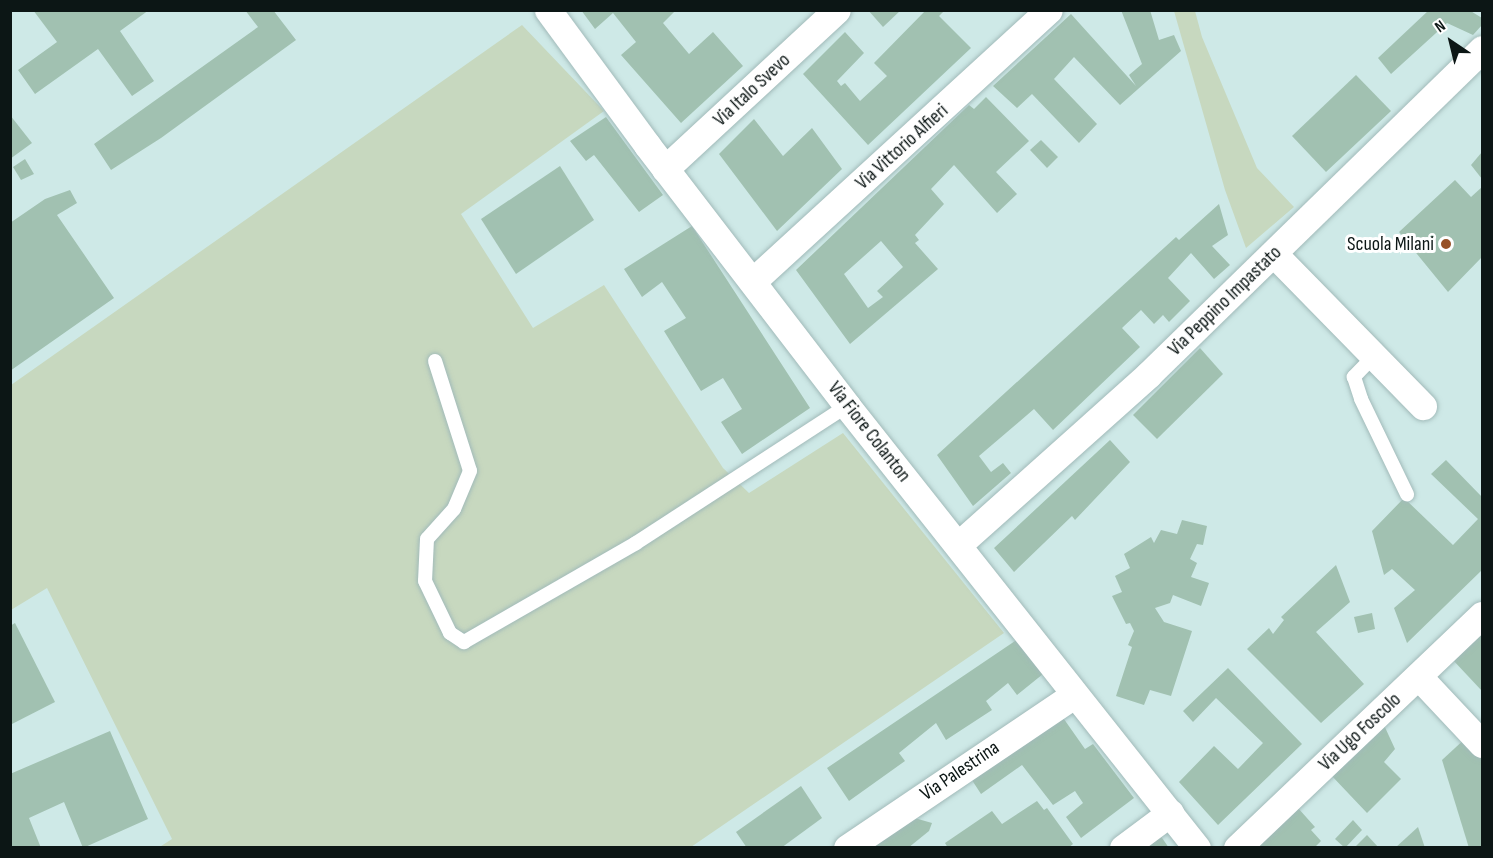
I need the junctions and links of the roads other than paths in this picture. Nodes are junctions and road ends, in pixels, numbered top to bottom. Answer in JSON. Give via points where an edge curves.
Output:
{"nodes":[{"id":1,"x":548,"y":10,"type":"edge"},
{"id":2,"x":837,"y":10,"type":"edge"},
{"id":3,"x":1049,"y":10,"type":"edge"},
{"id":4,"x":1482,"y":49,"type":"edge"},
{"id":5,"x":665,"y":169,"type":"junction"},
{"id":6,"x":1274,"y":254,"type":"junction"},
{"id":7,"x":753,"y":280,"type":"junction"},
{"id":8,"x":1374,"y":357,"type":"junction"},
{"id":9,"x":435,"y":361,"type":"dead end"},
{"id":10,"x":847,"y":406,"type":"junction"},
{"id":11,"x":1423,"y":406,"type":"dead end"},
{"id":12,"x":1407,"y":494,"type":"dead end"},
{"id":13,"x":958,"y":545,"type":"junction"},
{"id":14,"x":1482,"y":615,"type":"edge"},
{"id":15,"x":1419,"y":677,"type":"junction"},
{"id":16,"x":1074,"y":695,"type":"junction"},
{"id":17,"x":1482,"y":744,"type":"edge"},
{"id":18,"x":1170,"y":813,"type":"junction"},
{"id":19,"x":847,"y":848,"type":"edge"},
{"id":20,"x":1123,"y":848,"type":"edge"},
{"id":21,"x":1197,"y":848,"type":"edge"},
{"id":22,"x":1237,"y":848,"type":"edge"}],
"edges":[{"from":1,"to":5,"type":"street","name":"Via Fiore Colanton"},
{"from":2,"to":5,"type":"street","name":"Via Italo Svevo"},
{"from":3,"to":7,"type":"street","name":"Via Vittorio Alfieri"},
{"from":4,"to":6,"type":"street","name":"Via Peppino Impastato"},
{"from":5,"to":7,"type":"street","name":"Via Fiore Colanton"},
{"from":6,"to":8,"type":"street"},
{"from":6,"to":13,"type":"street","name":"Via Peppino Impastato","via":[[1149,374]]},
{"from":7,"to":10,"type":"street","name":"Via Fiore Colanton"},
{"from":8,"to":11,"type":"street"},
{"from":8,"to":12,"type":"lane","via":[[1354,377]]},
{"from":9,"to":10,"type":"lane","via":[[470,471],[454,509],[427,539],[425,581],[450,633],[464,642],[636,543]]},
{"from":10,"to":13,"type":"street","name":"Via Fiore Colanton"},
{"from":13,"to":16,"type":"street","name":"Via Fiore Colanton"},
{"from":14,"to":15,"type":"street","name":"Via Ugo Foscolo"},
{"from":15,"to":17,"type":"street"},
{"from":15,"to":22,"type":"street","name":"Via Ugo Foscolo"},
{"from":16,"to":18,"type":"street","name":"Via Fiore Colanton"},
{"from":16,"to":19,"type":"street","name":"Via Palestrina"},
{"from":18,"to":20,"type":"street"},
{"from":18,"to":21,"type":"street","name":"Via Fiore Colanton"}]}
